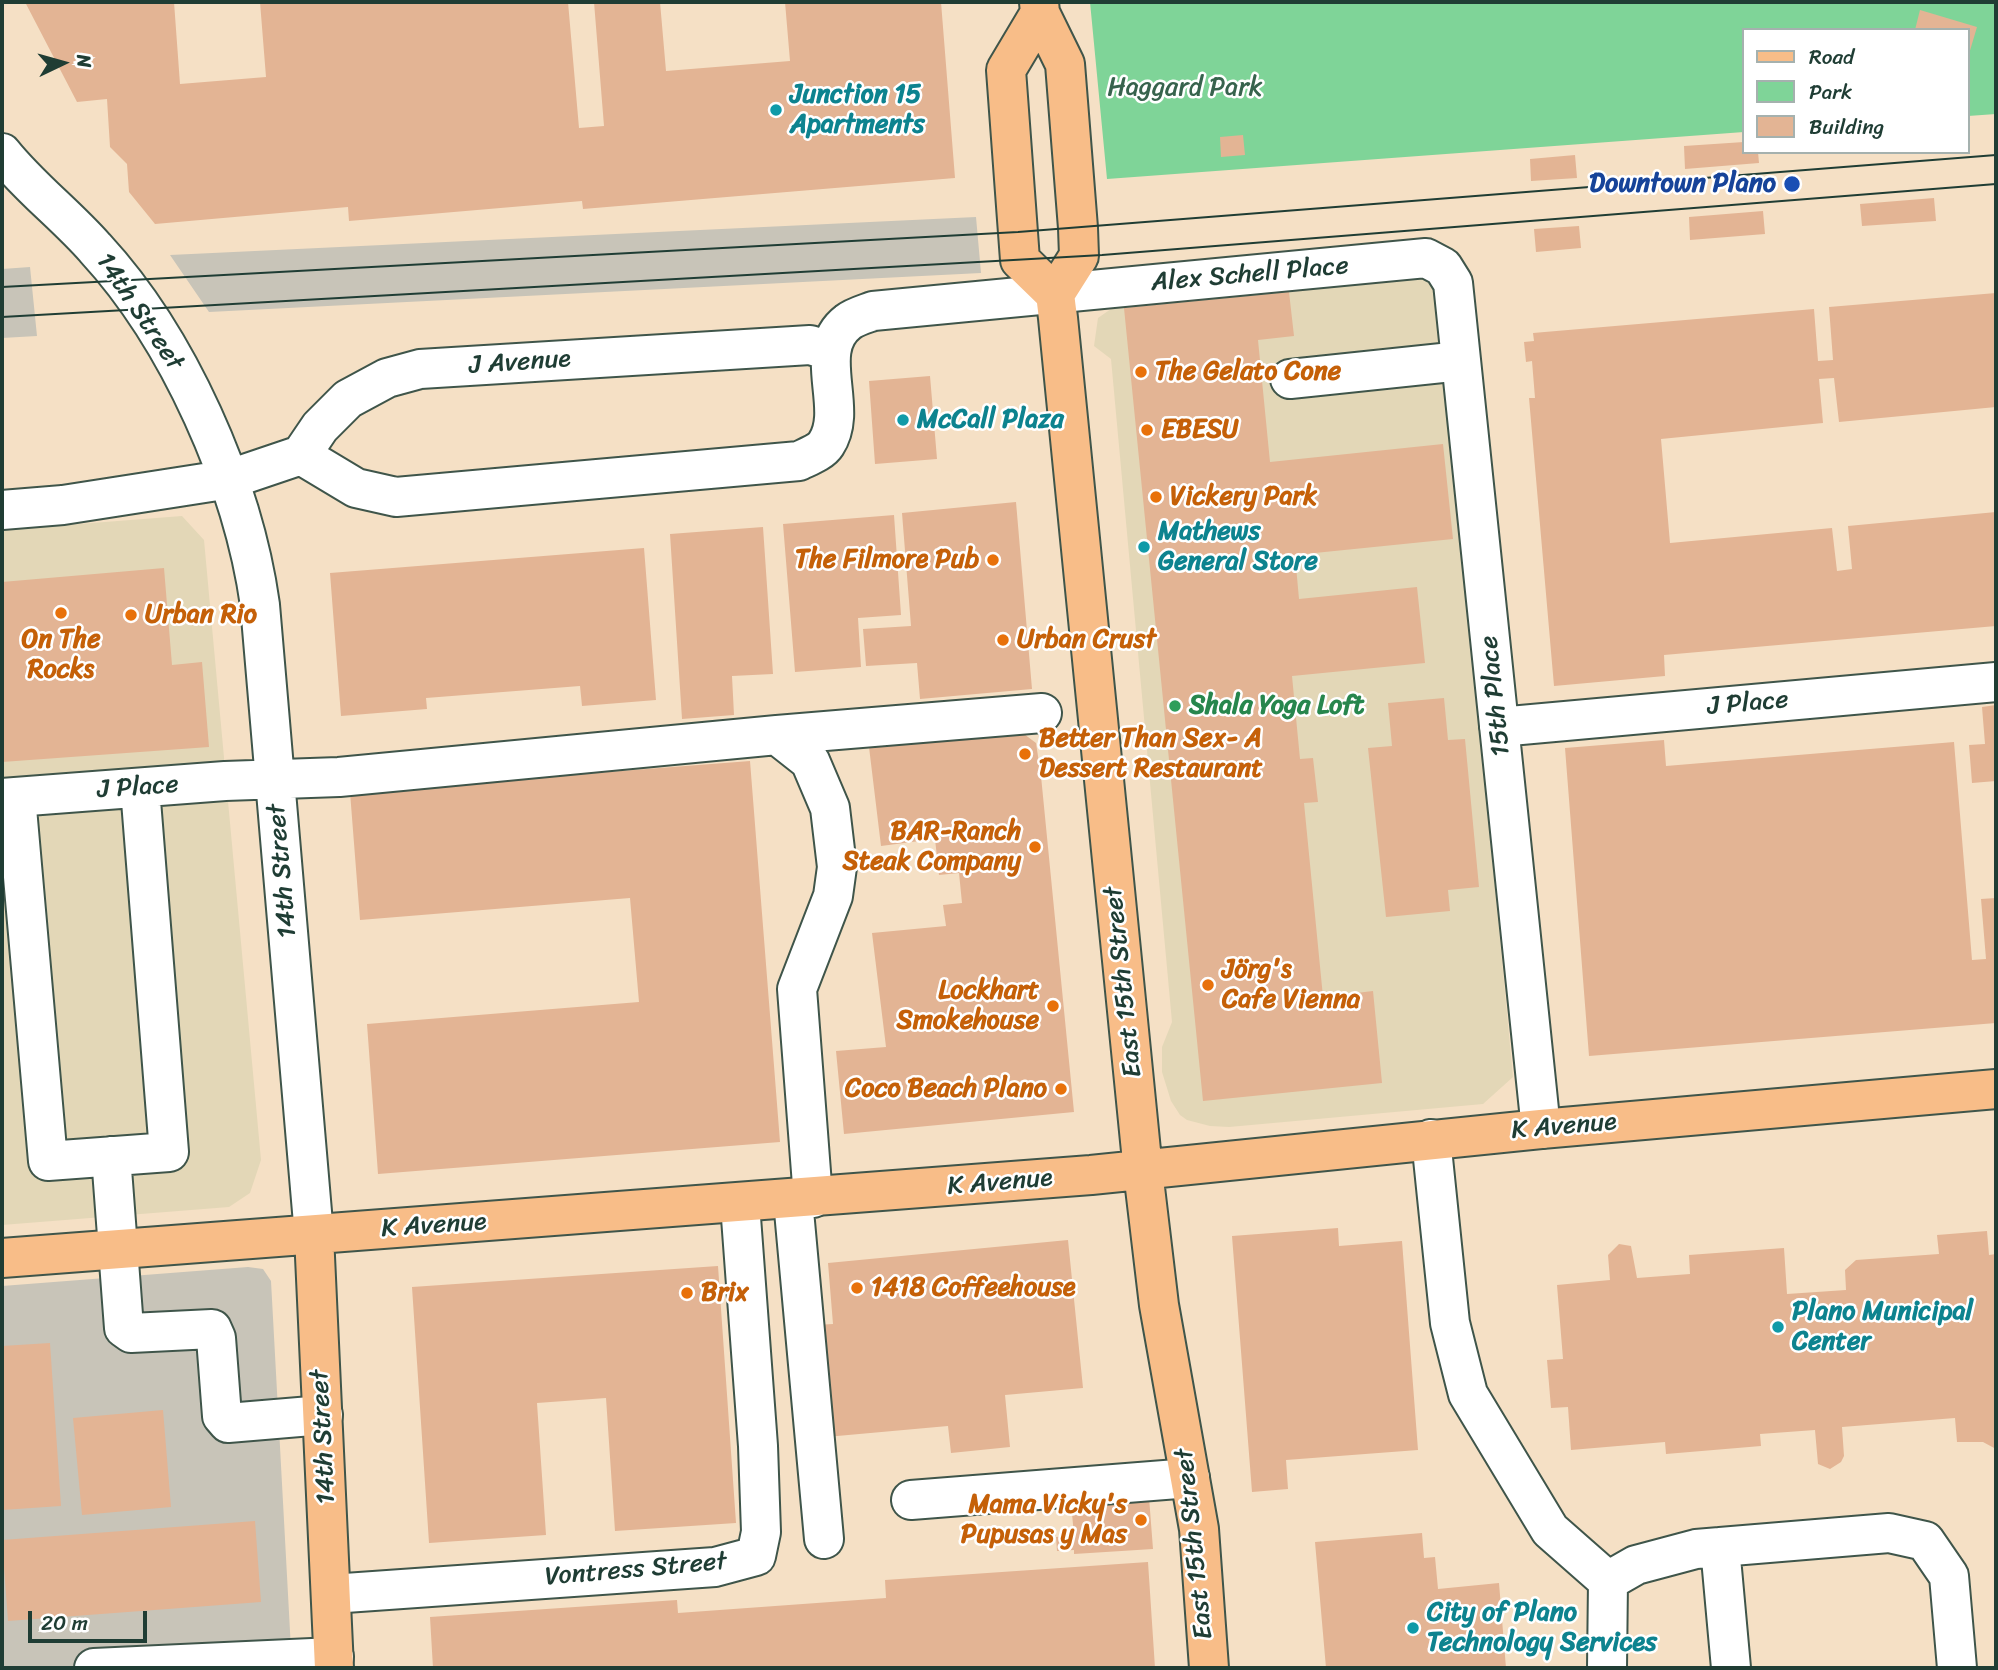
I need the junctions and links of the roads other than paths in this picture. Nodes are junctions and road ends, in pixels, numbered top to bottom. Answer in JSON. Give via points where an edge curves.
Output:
{"nodes":[{"id":1,"x":1040,"y":7,"type":"edge"},
{"id":2,"x":2,"y":153,"type":"edge"},
{"id":3,"x":1443,"y":267,"type":"joint"},
{"id":4,"x":1055,"y":293,"type":"junction"},
{"id":5,"x":831,"y":351,"type":"junction"},
{"id":6,"x":1461,"y":361,"type":"junction"},
{"id":7,"x":1290,"y":379,"type":"dead end"},
{"id":8,"x":301,"y":455,"type":"junction"},
{"id":9,"x":230,"y":479,"type":"junction"},
{"id":10,"x":2,"y":510,"type":"edge"},
{"id":11,"x":1996,"y":682,"type":"edge"},
{"id":12,"x":1042,"y":713,"type":"dead end"},
{"id":13,"x":1499,"y":727,"type":"junction"},
{"id":14,"x":777,"y":735,"type":"junction"},
{"id":15,"x":275,"y":781,"type":"junction"},
{"id":16,"x":140,"y":788,"type":"junction"},
{"id":17,"x":9,"y":797,"type":"edge"},
{"id":18,"x":1996,"y":1088,"type":"edge"},
{"id":19,"x":1541,"y":1129,"type":"junction"},
{"id":20,"x":1431,"y":1139,"type":"junction"},
{"id":21,"x":111,"y":1156,"type":"junction"},
{"id":22,"x":1143,"y":1171,"type":"junction"},
{"id":23,"x":803,"y":1199,"type":"junction"},
{"id":24,"x":740,"y":1204,"type":"junction"},
{"id":25,"x":314,"y":1235,"type":"junction"},
{"id":26,"x":119,"y":1249,"type":"junction"},
{"id":27,"x":2,"y":1258,"type":"edge"},
{"id":28,"x":323,"y":1415,"type":"junction"},
{"id":29,"x":1191,"y":1479,"type":"junction"},
{"id":30,"x":911,"y":1500,"type":"dead end"},
{"id":31,"x":824,"y":1539,"type":"dead end"},
{"id":32,"x":1720,"y":1547,"type":"junction"},
{"id":33,"x":1608,"y":1581,"type":"junction"},
{"id":34,"x":331,"y":1594,"type":"junction"},
{"id":35,"x":334,"y":1663,"type":"edge"},
{"id":36,"x":257,"y":1665,"type":"edge"},
{"id":37,"x":94,"y":1668,"type":"edge"},
{"id":38,"x":1209,"y":1668,"type":"edge"},
{"id":39,"x":1607,"y":1668,"type":"edge"},
{"id":40,"x":1731,"y":1668,"type":"edge"},
{"id":41,"x":1957,"y":1668,"type":"edge"}],
"edges":[{"from":1,"to":4,"type":"main road","via":[[1065,64],[1078,228],[1079,256]]},
{"from":1,"to":4,"type":"main road","via":[[1006,70],[1020,260]]},
{"from":2,"to":9,"type":"street","name":"14th Street","via":[[96,248],[141,307],[180,370]]},
{"from":3,"to":4,"type":"street","name":"Alex Schell Place","via":[[1426,258]]},
{"from":3,"to":6,"type":"street","name":"15th Place","via":[[1453,284]]},
{"from":4,"to":5,"type":"street","via":[[873,311],[848,322]]},
{"from":4,"to":22,"type":"main road","name":"East 15th Street"},
{"from":5,"to":8,"type":"street","name":"J Avenue","via":[[810,345],[420,369],[387,378],[348,399]]},
{"from":5,"to":8,"type":"street","via":[[836,422],[825,447],[799,461],[396,497],[356,488]]},
{"from":6,"to":7,"type":"street"},
{"from":6,"to":13,"type":"street","name":"15th Place"},
{"from":8,"to":9,"type":"street"},
{"from":9,"to":10,"type":"street"},
{"from":9,"to":15,"type":"street","name":"14th Street","via":[[253,556]]},
{"from":11,"to":13,"type":"street","name":"J Place"},
{"from":12,"to":14,"type":"street","name":"J Place"},
{"from":13,"to":19,"type":"street","name":"15th Place"},
{"from":14,"to":15,"type":"street","name":"J Place"},
{"from":14,"to":23,"type":"street","via":[[810,761],[830,808],[837,867],[833,896],[797,989]]},
{"from":15,"to":16,"type":"street","name":"J Place"},
{"from":15,"to":25,"type":"street","name":"14th Street"},
{"from":16,"to":17,"type":"street","name":"J Place"},
{"from":16,"to":21,"type":"street","via":[[169,1152]]},
{"from":17,"to":21,"type":"street","via":[[48,1161]]},
{"from":18,"to":19,"type":"main road","name":"K Avenue"},
{"from":19,"to":20,"type":"main road","name":"K Avenue"},
{"from":20,"to":22,"type":"main road","name":"K Avenue"},
{"from":20,"to":33,"type":"street","via":[[1450,1324],[1468,1394],[1550,1530]]},
{"from":21,"to":26,"type":"street"},
{"from":22,"to":23,"type":"main road","name":"K Avenue"},
{"from":22,"to":29,"type":"main road","name":"East 15th Street","via":[[1159,1305]]},
{"from":23,"to":24,"type":"main road","name":"K Avenue"},
{"from":23,"to":31,"type":"street"},
{"from":24,"to":25,"type":"main road","name":"K Avenue"},
{"from":24,"to":34,"type":"street","name":"Vontress Street","via":[[758,1446],[761,1532],[756,1556],[715,1567]]},
{"from":25,"to":26,"type":"main road","name":"K Avenue"},
{"from":25,"to":28,"type":"main road","name":"14th Street"},
{"from":26,"to":27,"type":"main road","name":"K Avenue"},
{"from":26,"to":28,"type":"street","via":[[124,1328],[131,1334],[212,1329],[222,1416],[228,1423]]},
{"from":28,"to":34,"type":"main road","name":"14th Street"},
{"from":29,"to":30,"type":"street"},
{"from":29,"to":38,"type":"main road","name":"East 15th Street"},
{"from":32,"to":33,"type":"street","via":[[1636,1564]]},
{"from":32,"to":40,"type":"street"},
{"from":32,"to":41,"type":"street","via":[[1889,1533],[1925,1541],[1948,1576]]},
{"from":33,"to":39,"type":"street"},
{"from":34,"to":35,"type":"main road","name":"14th Street"},
{"from":35,"to":36,"type":"street"},
{"from":36,"to":37,"type":"street"}]}
